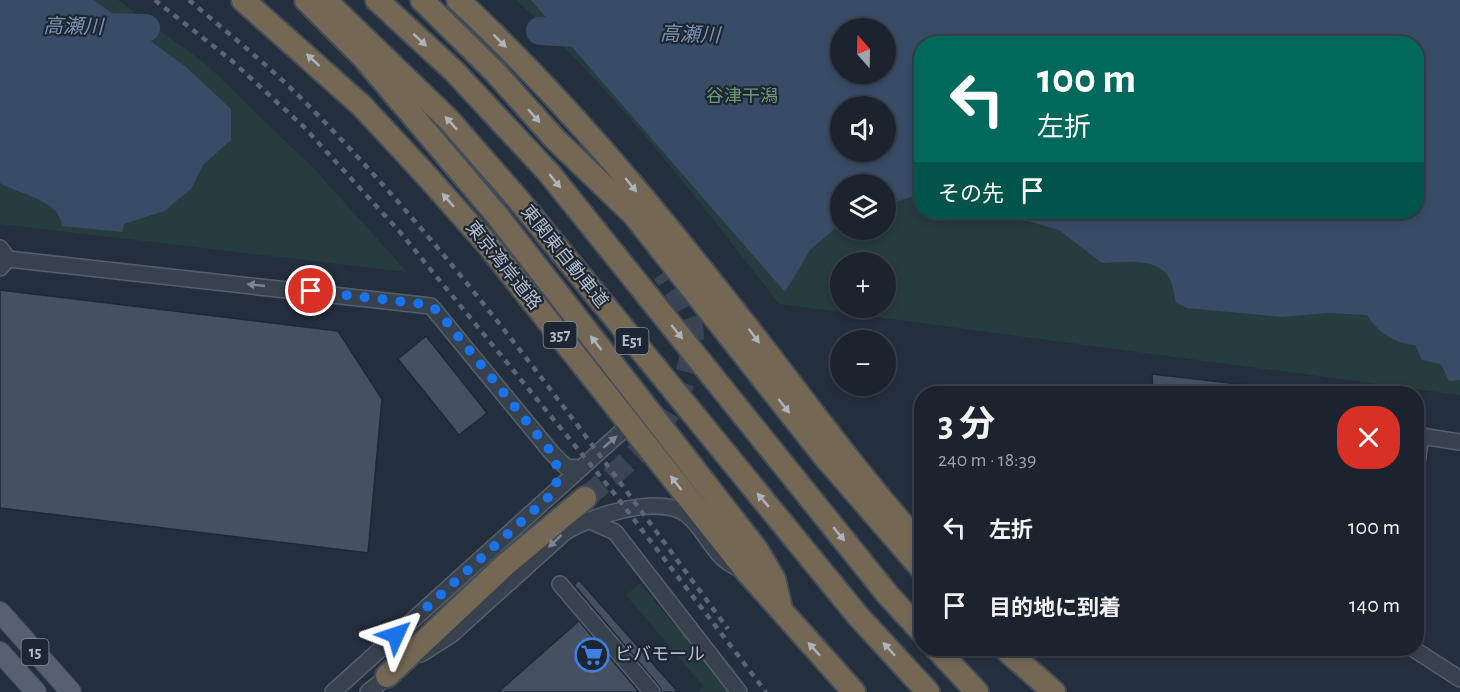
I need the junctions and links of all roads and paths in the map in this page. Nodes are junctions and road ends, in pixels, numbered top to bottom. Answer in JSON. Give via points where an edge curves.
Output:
{"nodes":[{"id":1,"x":243,"y":0,"type":"edge"},
{"id":2,"x":306,"y":0,"type":"edge"},
{"id":3,"x":325,"y":0,"type":"edge"},
{"id":4,"x":377,"y":0,"type":"edge"},
{"id":5,"x":422,"y":0,"type":"edge"},
{"id":6,"x":458,"y":0,"type":"edge"},
{"id":7,"x":555,"y":139,"type":"junction"},
{"id":8,"x":3,"y":258,"type":"edge"},
{"id":9,"x":663,"y":273,"type":"tunnel mouth"},
{"id":10,"x":618,"y":371,"type":"junction"},
{"id":11,"x":630,"y":424,"type":"junction"},
{"id":12,"x":1424,"y":436,"type":"edge"},
{"id":13,"x":1460,"y":442,"type":"edge"},
{"id":14,"x":552,"y":453,"type":"junction"},
{"id":15,"x":579,"y":468,"type":"junction"},
{"id":16,"x":552,"y":494,"type":"junction"},
{"id":17,"x":585,"y":498,"type":"tunnel mouth"},
{"id":18,"x":632,"y":508,"type":"junction"},
{"id":19,"x":590,"y":521,"type":"junction"},
{"id":20,"x":914,"y":537,"type":"edge"},
{"id":21,"x":914,"y":560,"type":"edge"},
{"id":22,"x":639,"y":564,"type":"junction"},
{"id":23,"x":747,"y":572,"type":"junction"},
{"id":24,"x":560,"y":584,"type":"dead end"},
{"id":25,"x":0,"y":612,"type":"edge"},
{"id":26,"x":782,"y":613,"type":"junction"},
{"id":27,"x":914,"y":623,"type":"edge"},
{"id":28,"x":0,"y":652,"type":"edge"},
{"id":29,"x":943,"y":656,"type":"edge"},
{"id":30,"x":1013,"y":656,"type":"edge"},
{"id":31,"x":1024,"y":656,"type":"edge"},
{"id":32,"x":1424,"y":656,"type":"edge"},
{"id":33,"x":387,"y":676,"type":"junction"},
{"id":34,"x":1460,"y":679,"type":"edge"},
{"id":35,"x":36,"y":692,"type":"edge"},
{"id":36,"x":71,"y":692,"type":"edge"},
{"id":37,"x":333,"y":692,"type":"edge"},
{"id":38,"x":368,"y":692,"type":"edge"},
{"id":39,"x":652,"y":692,"type":"edge"},
{"id":40,"x":739,"y":692,"type":"edge"},
{"id":41,"x":854,"y":692,"type":"edge"},
{"id":42,"x":928,"y":692,"type":"edge"},
{"id":43,"x":977,"y":692,"type":"edge"},
{"id":44,"x":1054,"y":692,"type":"edge"},
{"id":45,"x":1059,"y":692,"type":"edge"}],
"edges":[{"from":11,"to":1,"type":"highway","name":"東京湾岸道路","number":"357","one_way":true,"via":[[488,245],[426,175],[362,106]]},
{"from":10,"to":2,"type":"highway","one_way":true,"via":[[481,196],[363,57]]},
{"from":42,"to":3,"type":"highway","name":"東関東自動車道","number":"E51","one_way":true,"via":[[851,607],[517,198],[449,120]]},
{"from":4,"to":27,"type":"highway","number":"E51","one_way":true,"via":[[454,71],[549,173]]},
{"from":5,"to":7,"type":"highway","one_way":true},
{"from":6,"to":20,"type":"highway","one_way":true,"via":[[592,137]]},
{"from":7,"to":9,"type":"highway"},
{"from":7,"to":21,"type":"highway","one_way":true,"via":[[634,215],[824,456]]},
{"from":14,"to":8,"type":"street","one_way":true,"via":[[437,310],[423,304]]},
{"from":10,"to":11,"type":"highway","via":[[637,405]]},
{"from":10,"to":26,"type":"highway","via":[[757,550],[774,579]]},
{"from":15,"to":11,"type":"street","one_way":true},
{"from":23,"to":11,"type":"highway","name":"東京湾岸道路","number":"357","one_way":true},
{"from":12,"to":13,"type":"street"},
{"from":14,"to":15,"type":"street","via":[[566,466]]},
{"from":14,"to":16,"type":"street","via":[[559,478]]},
{"from":15,"to":16,"type":"street"},
{"from":16,"to":37,"type":"street"},
{"from":17,"to":33,"type":"highway"},
{"from":18,"to":19,"type":"street"},
{"from":18,"to":22,"type":"street","via":[[625,535]]},
{"from":18,"to":23,"type":"street","via":[[676,508],[688,515],[727,563]]},
{"from":19,"to":22,"type":"street","via":[[615,532]]},
{"from":19,"to":33,"type":"street","one_way":true,"via":[[564,533],[451,635]]},
{"from":22,"to":40,"type":"street"},
{"from":23,"to":26,"type":"highway","name":"東京湾岸道路","number":"357"},
{"from":24,"to":39,"type":"street"},
{"from":25,"to":36,"type":"main road","number":"15"},
{"from":41,"to":26,"type":"highway","name":"東京湾岸道路","number":"357","one_way":true},
{"from":28,"to":35,"type":"main road","number":"15"},
{"from":29,"to":43,"type":"highway"},
{"from":30,"to":44,"type":"highway"},
{"from":31,"to":45,"type":"highway"},
{"from":32,"to":34,"type":"street"},
{"from":33,"to":38,"type":"street"}]}
